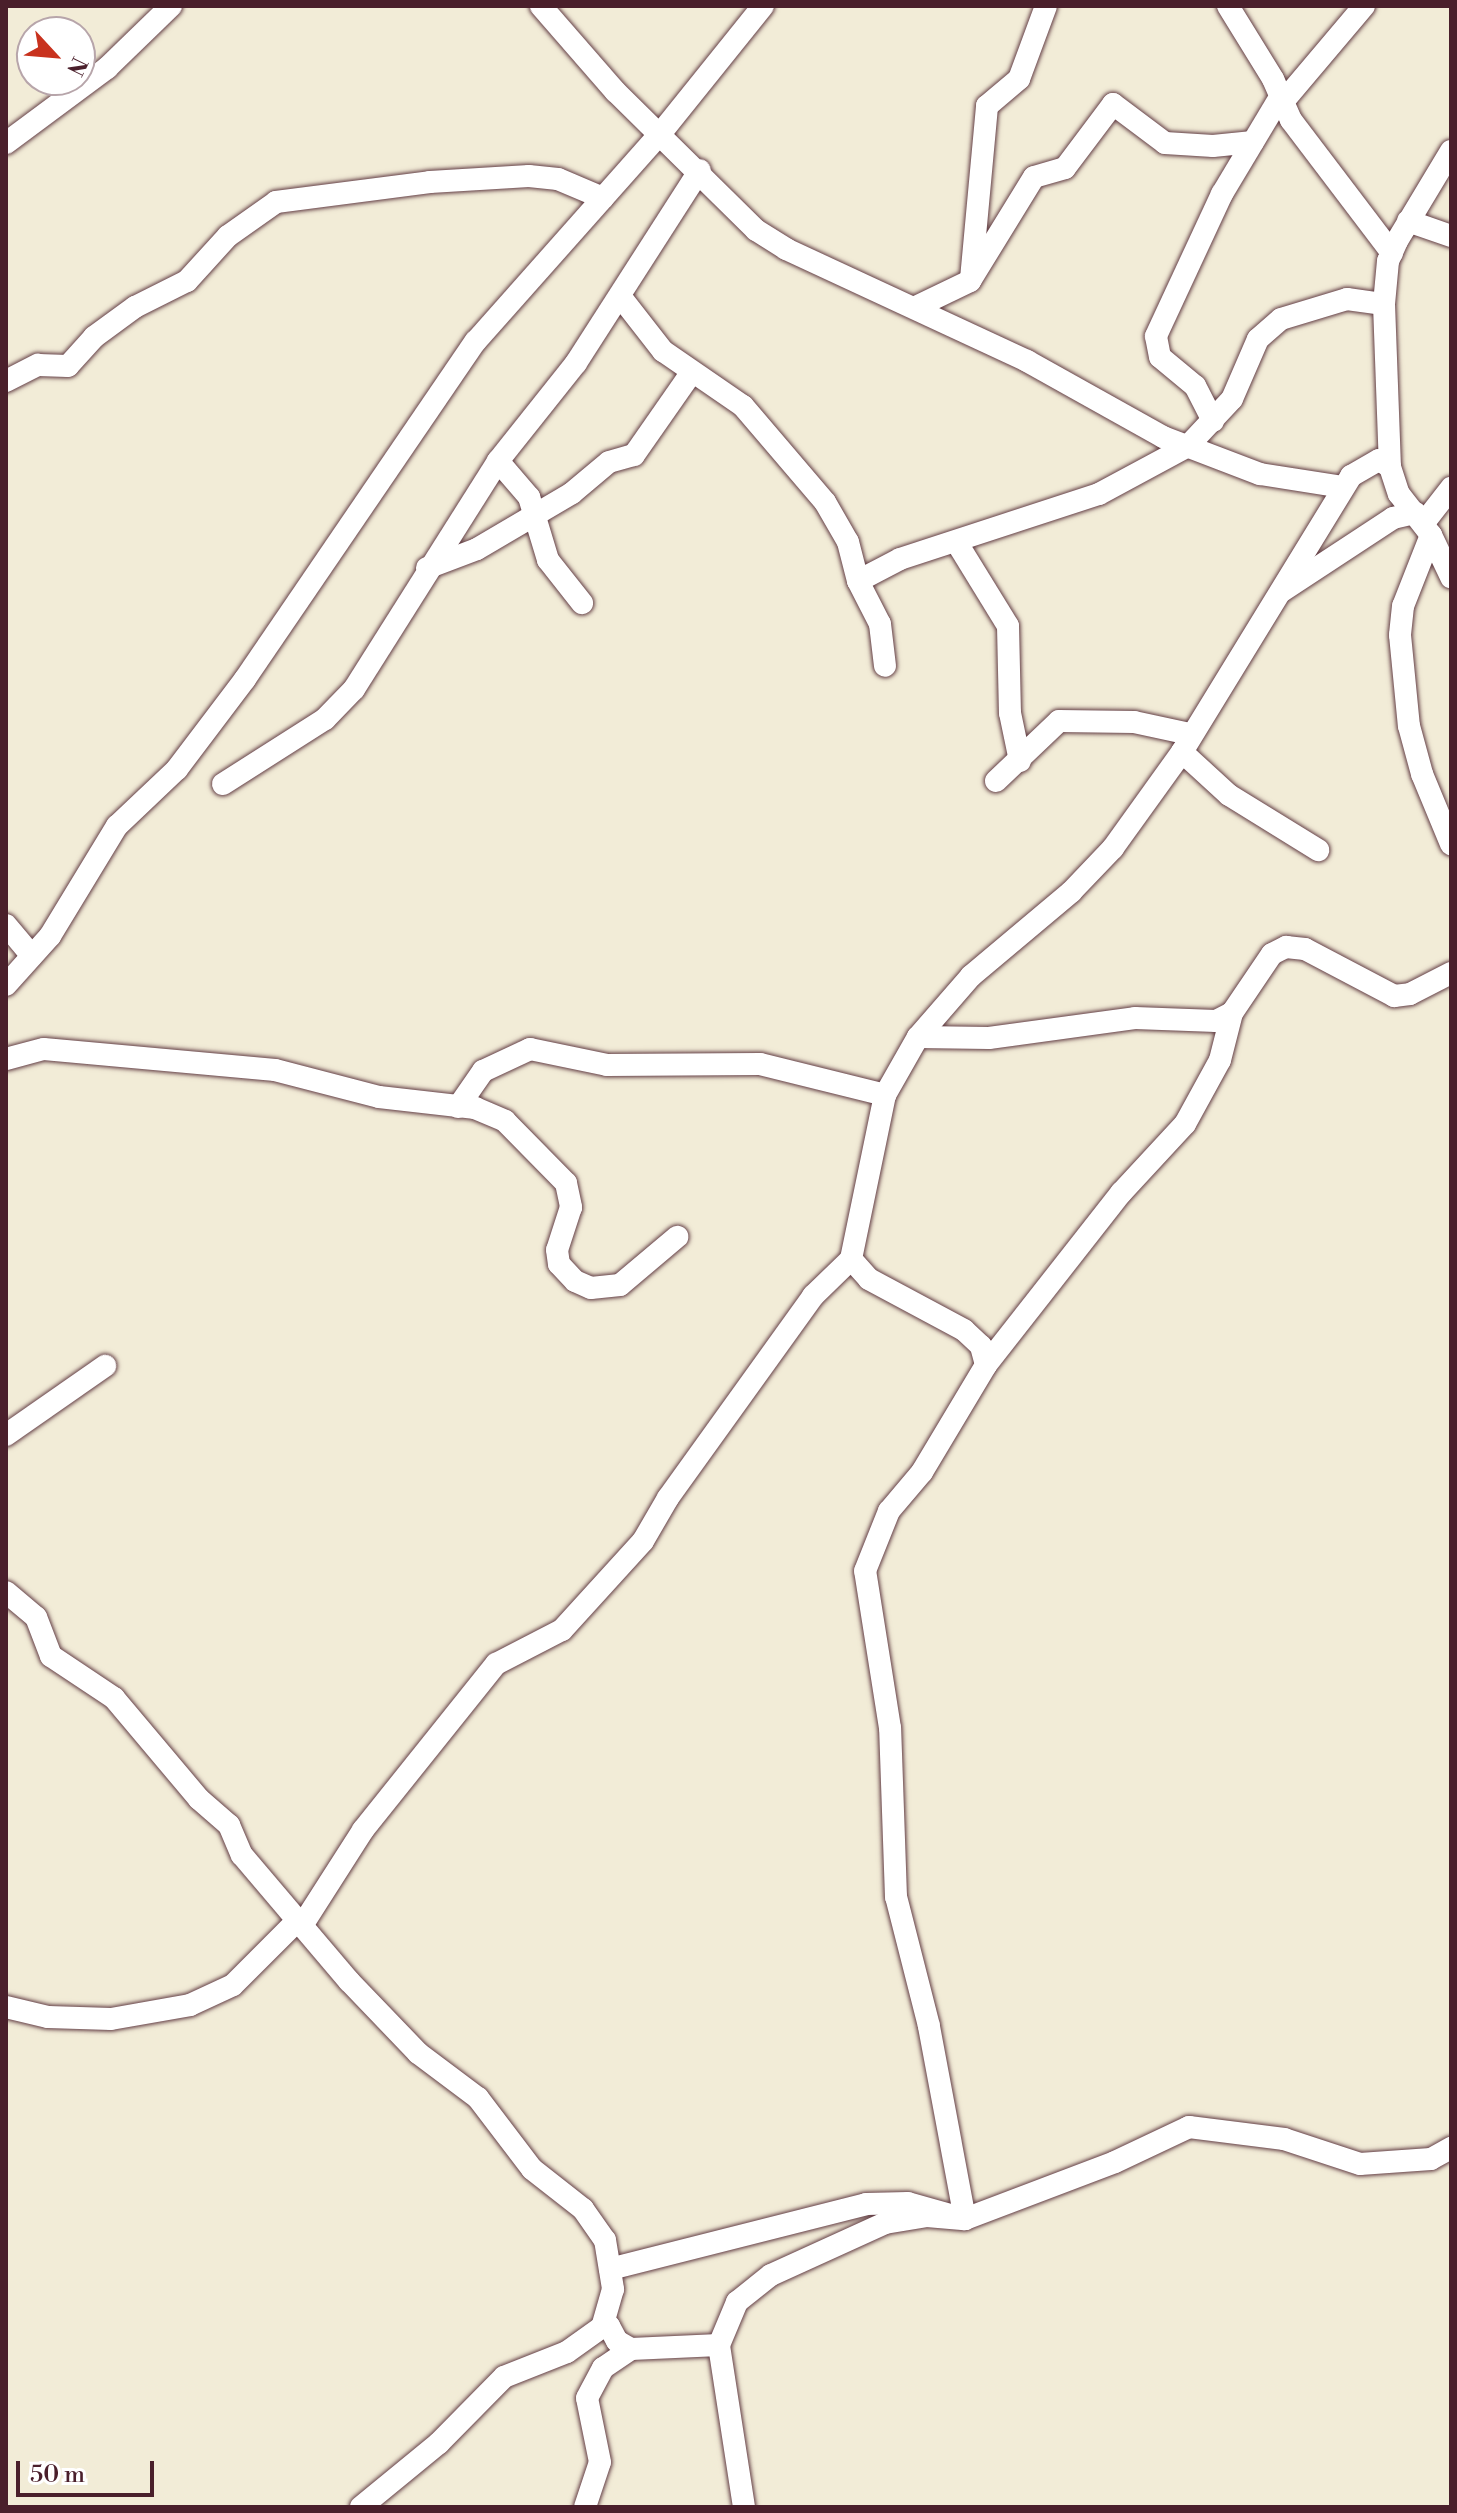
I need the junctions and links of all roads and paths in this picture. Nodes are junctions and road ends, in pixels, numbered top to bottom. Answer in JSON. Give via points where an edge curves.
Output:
{"nodes":[{"id":1,"x":171,"y":6,"type":"edge"},
{"id":2,"x":541,"y":6,"type":"edge"},
{"id":3,"x":763,"y":6,"type":"edge"},
{"id":4,"x":1046,"y":6,"type":"edge"},
{"id":5,"x":1228,"y":6,"type":"edge"},
{"id":6,"x":1359,"y":9,"type":"edge"},
{"id":7,"x":1281,"y":100,"type":"junction"},
{"id":8,"x":660,"y":134,"type":"junction"},
{"id":9,"x":1253,"y":142,"type":"junction"},
{"id":10,"x":6,"y":143,"type":"edge"},
{"id":11,"x":1451,"y":151,"type":"edge"},
{"id":12,"x":700,"y":170,"type":"junction"},
{"id":13,"x":603,"y":198,"type":"junction"},
{"id":14,"x":1408,"y":221,"type":"junction"},
{"id":15,"x":1451,"y":236,"type":"edge"},
{"id":16,"x":1392,"y":253,"type":"junction"},
{"id":17,"x":970,"y":281,"type":"junction"},
{"id":18,"x":620,"y":296,"type":"junction"},
{"id":19,"x":1384,"y":304,"type":"junction"},
{"id":20,"x":916,"y":307,"type":"junction"},
{"id":21,"x":692,"y":372,"type":"junction"},
{"id":22,"x":6,"y":381,"type":"edge"},
{"id":23,"x":1213,"y":421,"type":"junction"},
{"id":24,"x":1188,"y":446,"type":"junction"},
{"id":25,"x":498,"y":461,"type":"junction"},
{"id":26,"x":1390,"y":467,"type":"junction"},
{"id":27,"x":1342,"y":487,"type":"junction"},
{"id":28,"x":1451,"y":488,"type":"edge"},
{"id":29,"x":536,"y":511,"type":"junction"},
{"id":30,"x":1423,"y":524,"type":"junction"},
{"id":31,"x":957,"y":543,"type":"junction"},
{"id":32,"x":427,"y":568,"type":"junction"},
{"id":33,"x":1451,"y":577,"type":"edge"},
{"id":34,"x":858,"y":581,"type":"junction"},
{"id":35,"x":1280,"y":592,"type":"junction"},
{"id":36,"x":582,"y":603,"type":"dead end"},
{"id":37,"x":885,"y":666,"type":"dead end"},
{"id":38,"x":1186,"y":743,"type":"junction"},
{"id":39,"x":1020,"y":761,"type":"junction"},
{"id":40,"x":996,"y":781,"type":"dead end"},
{"id":41,"x":223,"y":784,"type":"dead end"},
{"id":42,"x":1451,"y":844,"type":"edge"},
{"id":43,"x":1318,"y":850,"type":"dead end"},
{"id":44,"x":6,"y":925,"type":"edge"},
{"id":45,"x":32,"y":956,"type":"junction"},
{"id":46,"x":1451,"y":973,"type":"edge"},
{"id":47,"x":6,"y":985,"type":"edge"},
{"id":48,"x":1232,"y":1013,"type":"junction"},
{"id":49,"x":918,"y":1037,"type":"junction"},
{"id":50,"x":6,"y":1059,"type":"edge"},
{"id":51,"x":885,"y":1095,"type":"junction"},
{"id":52,"x":458,"y":1107,"type":"junction"},
{"id":53,"x":677,"y":1237,"type":"dead end"},
{"id":54,"x":851,"y":1259,"type":"junction"},
{"id":55,"x":986,"y":1365,"type":"junction"},
{"id":56,"x":105,"y":1366,"type":"dead end"},
{"id":57,"x":6,"y":1435,"type":"edge"},
{"id":58,"x":6,"y":1592,"type":"edge"},
{"id":59,"x":303,"y":1924,"type":"junction"},
{"id":60,"x":6,"y":2007,"type":"edge"},
{"id":61,"x":1451,"y":2148,"type":"edge"},
{"id":62,"x":965,"y":2219,"type":"junction"},
{"id":63,"x":610,"y":2269,"type":"junction"},
{"id":64,"x":602,"y":2327,"type":"junction"},
{"id":65,"x":719,"y":2345,"type":"junction"},
{"id":66,"x":631,"y":2349,"type":"junction"},
{"id":67,"x":361,"y":2507,"type":"edge"},
{"id":68,"x":585,"y":2507,"type":"edge"},
{"id":69,"x":744,"y":2507,"type":"edge"}],
"edges":[{"from":1,"to":10,"type":"street","via":[[107,68]]},
{"from":2,"to":8,"type":"street"},
{"from":3,"to":8,"type":"street"},
{"from":4,"to":17,"type":"street","via":[[1019,79],[987,106]]},
{"from":5,"to":7,"type":"street"},
{"from":6,"to":7,"type":"street"},
{"from":7,"to":9,"type":"street"},
{"from":7,"to":16,"type":"street"},
{"from":8,"to":12,"type":"street"},
{"from":8,"to":13,"type":"street"},
{"from":9,"to":17,"type":"street","via":[[1165,143],[1113,104],[1065,168],[1034,177]]},
{"from":9,"to":23,"type":"street","via":[[1222,194],[1156,336],[1160,357],[1195,386]]},
{"from":11,"to":14,"type":"street"},
{"from":12,"to":18,"type":"street"},
{"from":12,"to":20,"type":"street","via":[[756,230],[786,249]]},
{"from":13,"to":22,"type":"street","via":[[558,179],[529,176],[430,182],[276,202],[228,236],[187,281],[135,307],[94,337],[68,366],[38,365]]},
{"from":13,"to":45,"type":"street","via":[[476,341],[245,679],[177,769],[117,826],[57,926]]},
{"from":14,"to":15,"type":"street"},
{"from":14,"to":16,"type":"street"},
{"from":16,"to":19,"type":"street"},
{"from":17,"to":20,"type":"street"},
{"from":18,"to":21,"type":"street","via":[[663,351]]},
{"from":18,"to":25,"type":"street","via":[[536,419]]},
{"from":19,"to":23,"type":"street","via":[[1347,299],[1297,311],[1274,324],[1258,339],[1239,387]]},
{"from":19,"to":26,"type":"street"},
{"from":20,"to":24,"type":"street","via":[[1060,378],[1139,426]]},
{"from":21,"to":29,"type":"street","via":[[643,447],[609,462],[572,493]]},
{"from":21,"to":34,"type":"street","via":[[722,387],[743,406],[813,485],[848,542]]},
{"from":23,"to":24,"type":"street"},
{"from":24,"to":27,"type":"street","via":[[1260,474]]},
{"from":24,"to":31,"type":"street","via":[[1099,494]]},
{"from":25,"to":29,"type":"street"},
{"from":25,"to":32,"type":"street"},
{"from":26,"to":27,"type":"street","via":[[1379,460]]},
{"from":26,"to":30,"type":"street","via":[[1399,494]]},
{"from":27,"to":35,"type":"street"},
{"from":28,"to":30,"type":"street"},
{"from":29,"to":32,"type":"street","via":[[457,560]]},
{"from":29,"to":36,"type":"street","via":[[548,560]]},
{"from":30,"to":33,"type":"street"},
{"from":30,"to":35,"type":"street","via":[[1393,518]]},
{"from":30,"to":42,"type":"street","via":[[1400,635],[1409,726]]},
{"from":31,"to":34,"type":"street","via":[[900,559]]},
{"from":31,"to":39,"type":"street","via":[[1008,626],[1008,695]]},
{"from":32,"to":41,"type":"street","via":[[343,703]]},
{"from":34,"to":37,"type":"street","via":[[880,624]]},
{"from":35,"to":38,"type":"street"},
{"from":38,"to":39,"type":"street","via":[[1134,722],[1059,721]]},
{"from":38,"to":43,"type":"street","via":[[1229,795]]},
{"from":38,"to":49,"type":"street","via":[[1097,868],[971,976]]},
{"from":39,"to":40,"type":"street"},
{"from":44,"to":45,"type":"street"},
{"from":45,"to":47,"type":"street"},
{"from":46,"to":48,"type":"street","via":[[1410,994],[1394,996],[1305,949],[1286,947],[1272,954]]},
{"from":48,"to":49,"type":"street","via":[[1216,1021],[1135,1018],[989,1038]]},
{"from":48,"to":55,"type":"street","via":[[1220,1060],[1185,1124],[1121,1193]]},
{"from":49,"to":51,"type":"street"},
{"from":50,"to":52,"type":"street","via":[[44,1049],[275,1070],[356,1093]]},
{"from":51,"to":52,"type":"street","via":[[760,1064],[607,1065],[530,1049],[483,1071]]},
{"from":51,"to":54,"type":"street"},
{"from":52,"to":53,"type":"street","via":[[505,1121],[566,1183],[571,1207],[557,1250],[559,1264],[575,1281],[591,1288],[620,1285]]},
{"from":54,"to":55,"type":"street","via":[[869,1279],[964,1330],[981,1346]]},
{"from":54,"to":59,"type":"street","via":[[813,1296],[635,1550],[562,1630],[496,1664],[356,1839]]},
{"from":55,"to":62,"type":"street","via":[[922,1472],[889,1511],[865,1571],[890,1728],[896,1897],[929,2026]]},
{"from":56,"to":57,"type":"street"},
{"from":58,"to":59,"type":"street","via":[[36,1617],[51,1656],[105,1691],[133,1717],[199,1799],[229,1825],[242,1855]]},
{"from":59,"to":60,"type":"street","via":[[293,1925],[233,1985],[190,2005],[111,2019],[48,2017]]},
{"from":59,"to":63,"type":"street","via":[[418,2053],[478,2098],[532,2169],[583,2209],[605,2240]]},
{"from":61,"to":62,"type":"street","via":[[1431,2159],[1360,2164],[1284,2139],[1189,2127],[1115,2162]]},
{"from":62,"to":63,"type":"street","via":[[908,2203],[866,2204]]},
{"from":62,"to":65,"type":"street","via":[[927,2216],[885,2223],[771,2275],[737,2302]]},
{"from":63,"to":64,"type":"street","via":[[613,2289]]},
{"from":64,"to":66,"type":"street","via":[[609,2326],[617,2341]]},
{"from":64,"to":67,"type":"street","via":[[567,2352],[504,2377],[439,2443]]},
{"from":65,"to":66,"type":"street"},
{"from":65,"to":69,"type":"street"},
{"from":66,"to":68,"type":"street","via":[[603,2368],[587,2398],[600,2462]]}]}
